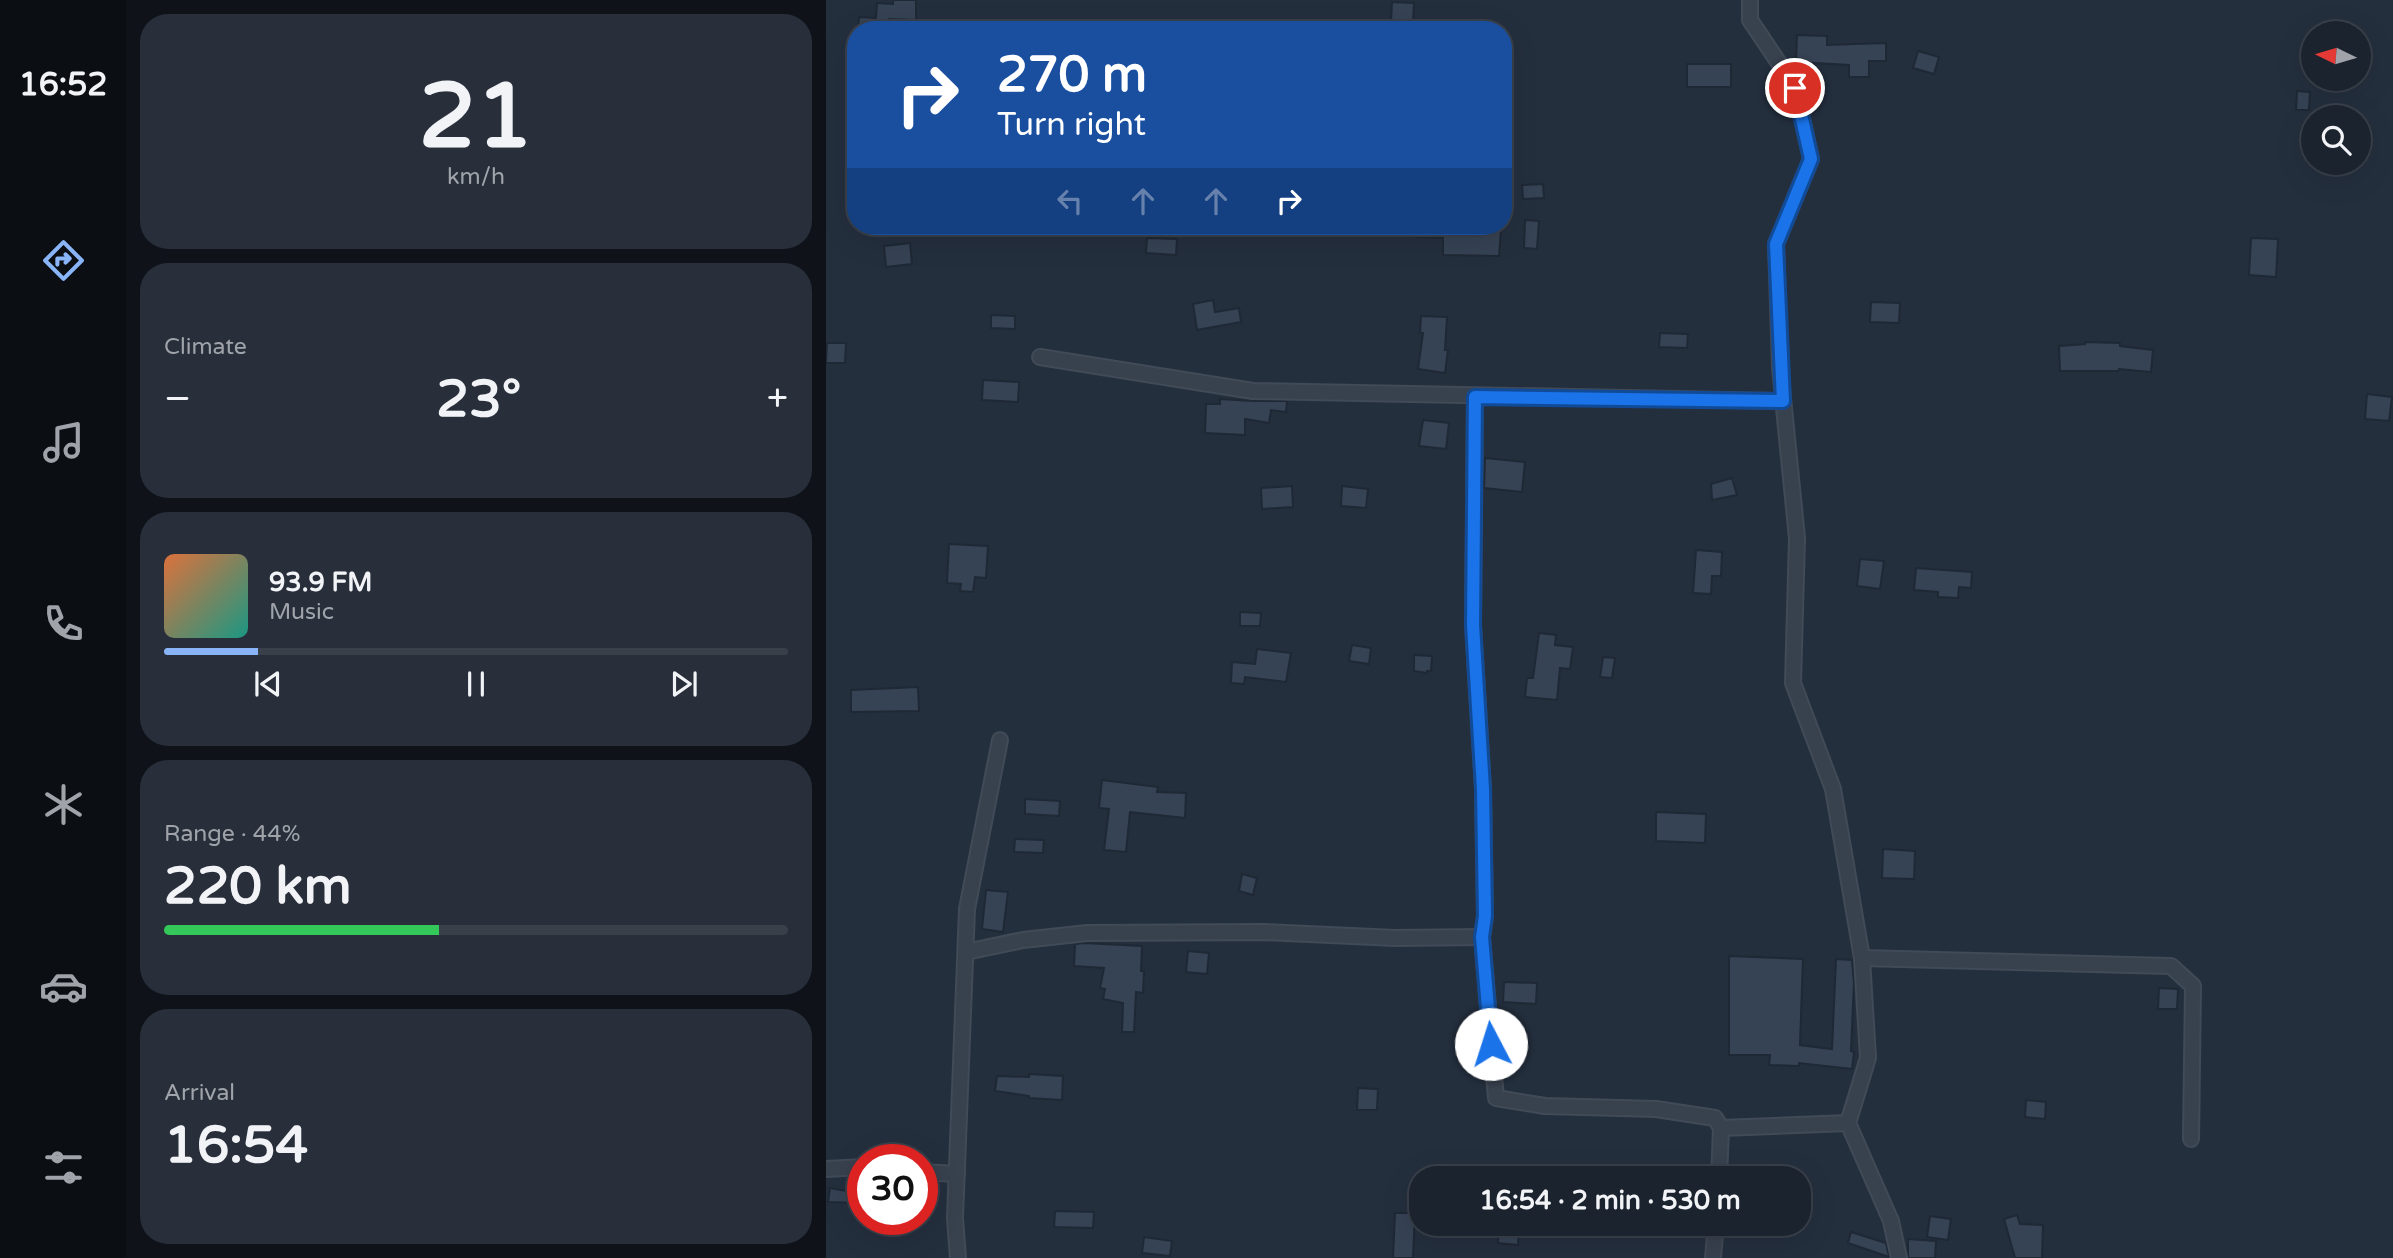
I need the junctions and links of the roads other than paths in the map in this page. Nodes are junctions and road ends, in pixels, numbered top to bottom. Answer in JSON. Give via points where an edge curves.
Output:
{"nodes":[{"id":1,"x":1751,"y":0,"type":"edge"},
{"id":2,"x":1040,"y":357,"type":"dead end"},
{"id":3,"x":1475,"y":397,"type":"junction"},
{"id":4,"x":1783,"y":401,"type":"junction"},
{"id":5,"x":1000,"y":740,"type":"dead end"},
{"id":6,"x":1482,"y":937,"type":"junction"},
{"id":7,"x":966,"y":952,"type":"junction"},
{"id":8,"x":1862,"y":958,"type":"junction"},
{"id":9,"x":1848,"y":1123,"type":"junction"},
{"id":10,"x":1721,"y":1128,"type":"junction"},
{"id":11,"x":2191,"y":1139,"type":"dead end"},
{"id":12,"x":1719,"y":1166,"type":"edge"},
{"id":13,"x":847,"y":1168,"type":"edge"},
{"id":14,"x":826,"y":1169,"type":"edge"},
{"id":15,"x":938,"y":1172,"type":"edge"},
{"id":16,"x":957,"y":1174,"type":"junction"},
{"id":17,"x":1715,"y":1236,"type":"edge"},
{"id":18,"x":958,"y":1258,"type":"edge"},
{"id":19,"x":1713,"y":1258,"type":"edge"},
{"id":20,"x":1899,"y":1258,"type":"edge"}],
"edges":[{"from":1,"to":4,"type":"street","via":[[1750,20],[1795,88],[1811,159],[1776,244]]},
{"from":2,"to":3,"type":"street","via":[[1253,391]]},
{"from":3,"to":4,"type":"street"},
{"from":3,"to":6,"type":"street","via":[[1473,625],[1483,789]]},
{"from":4,"to":8,"type":"street","via":[[1797,538],[1793,683],[1833,789]]},
{"from":5,"to":7,"type":"street","via":[[967,909]]},
{"from":6,"to":7,"type":"street","via":[[1087,933]]},
{"from":6,"to":10,"type":"street","via":[[1496,1098],[1545,1106],[1656,1109],[1715,1118]]},
{"from":7,"to":16,"type":"street"},
{"from":8,"to":9,"type":"street","via":[[1868,1058]]},
{"from":8,"to":11,"type":"street","via":[[2171,966],[2193,986]]},
{"from":9,"to":10,"type":"street"},
{"from":9,"to":20,"type":"street","via":[[1891,1221]]},
{"from":10,"to":12,"type":"street"},
{"from":13,"to":14,"type":"street"},
{"from":15,"to":16,"type":"street"},
{"from":16,"to":18,"type":"street"},
{"from":17,"to":19,"type":"street"}]}
